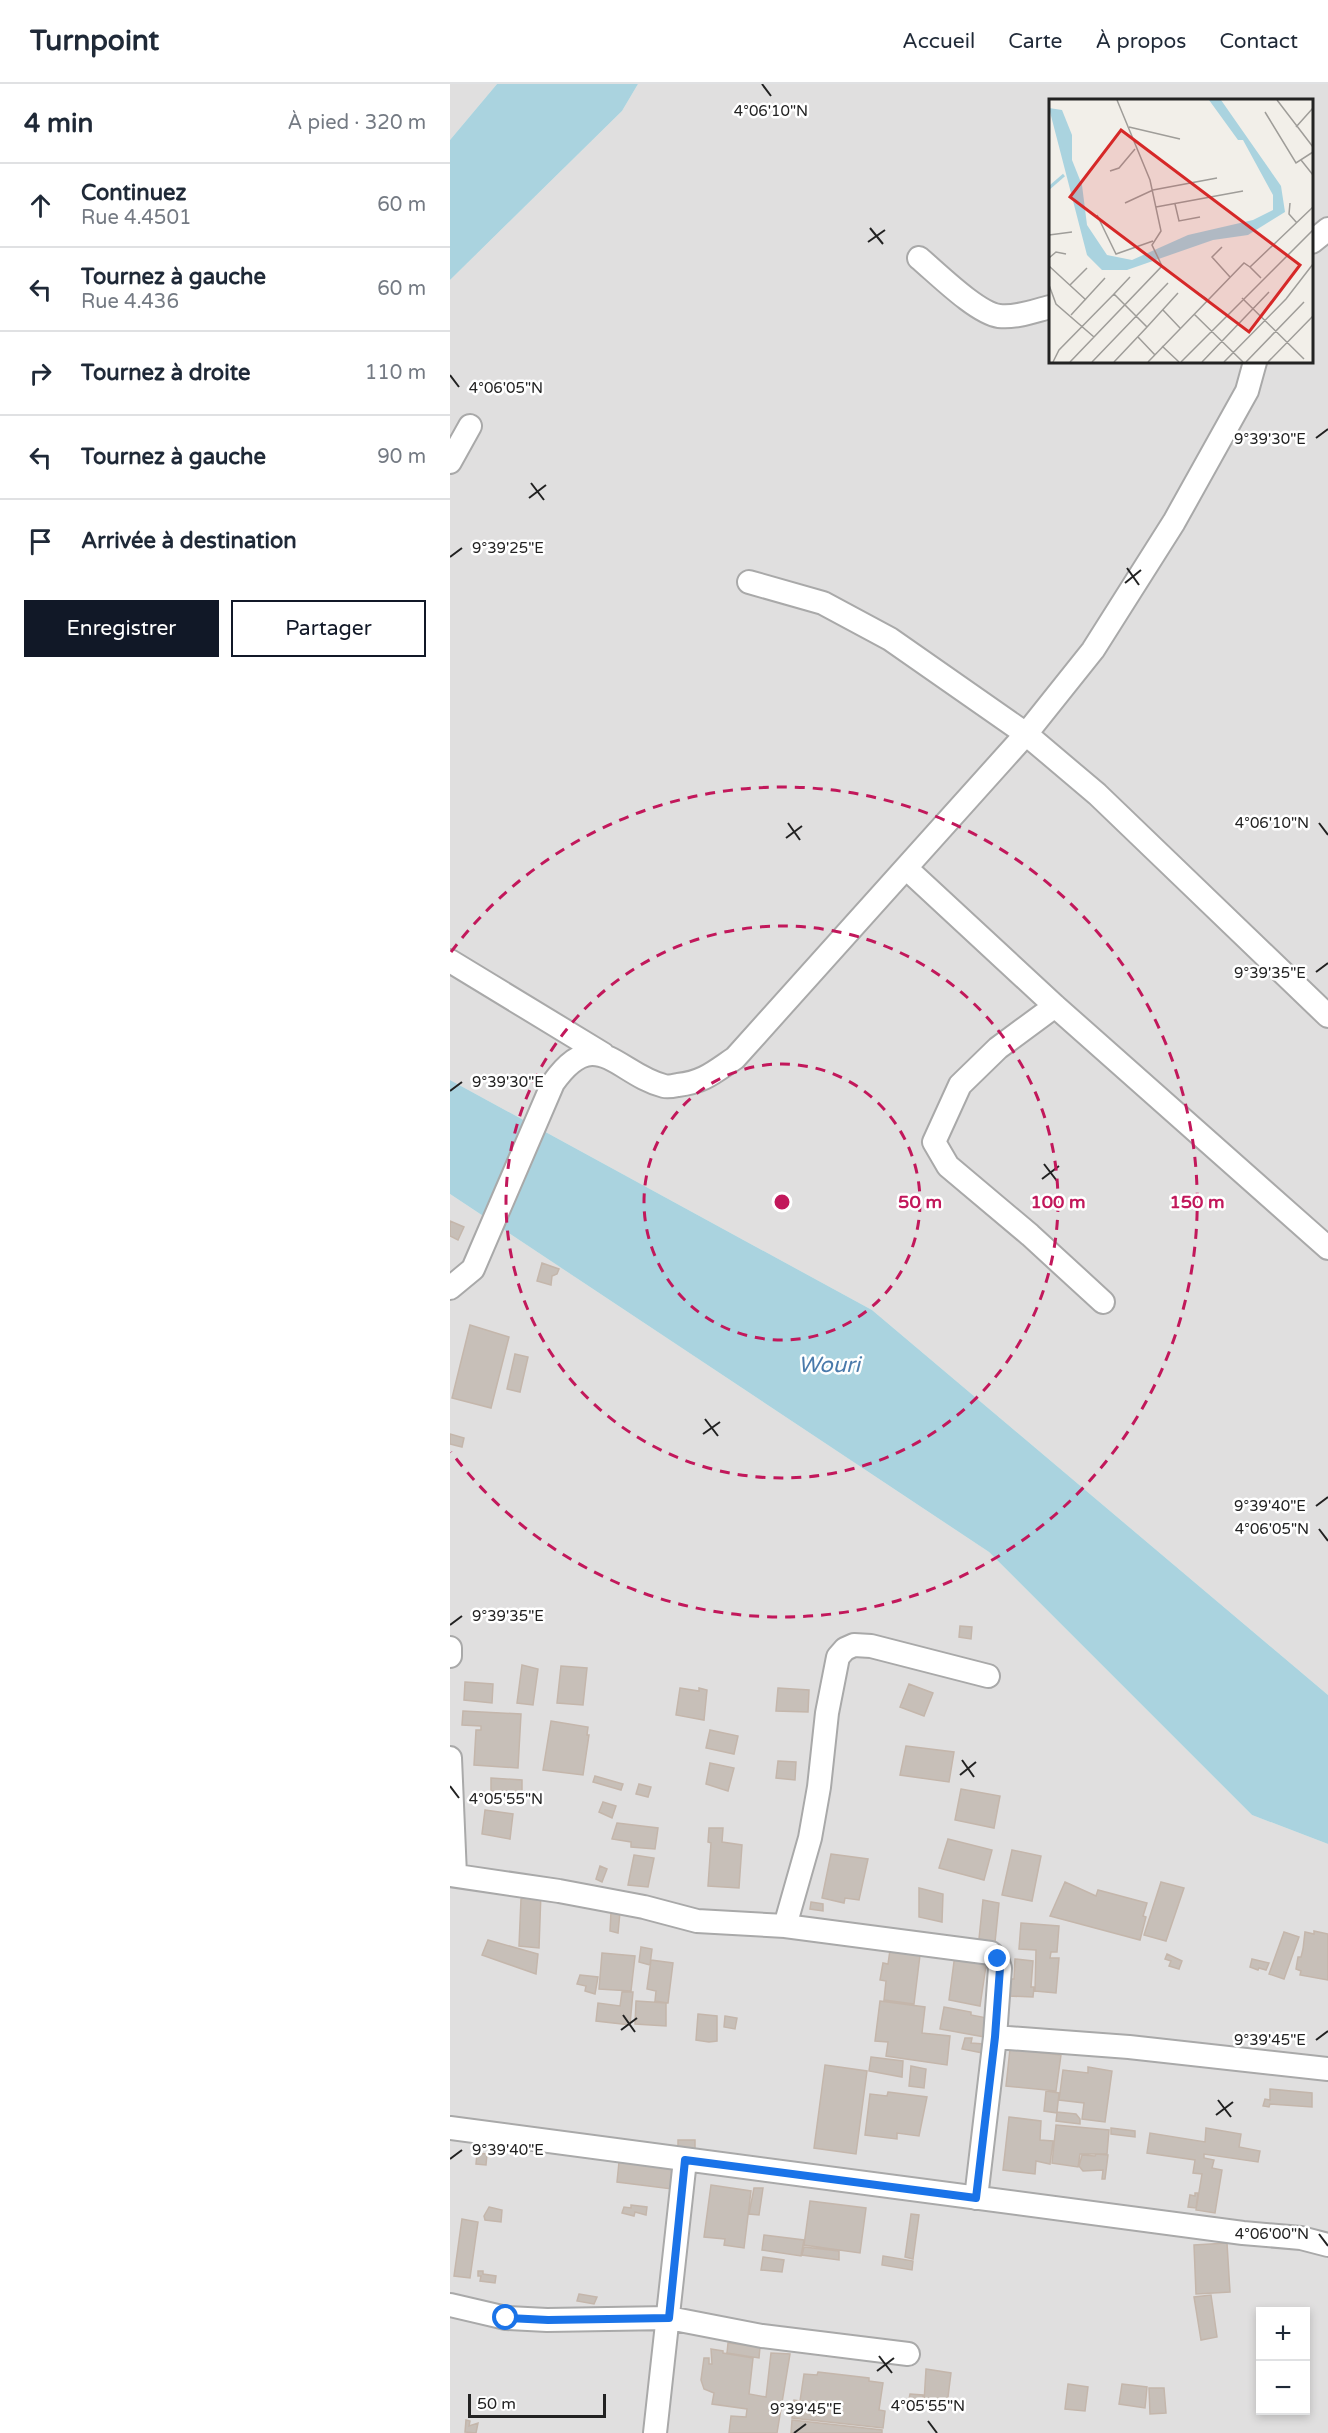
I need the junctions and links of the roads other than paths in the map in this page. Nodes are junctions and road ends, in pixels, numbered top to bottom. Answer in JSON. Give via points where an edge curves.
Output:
{"nodes":[{"id":1,"x":1328,"y":229,"type":"edge"},
{"id":2,"x":1313,"y":240,"type":"edge"},
{"id":3,"x":919,"y":258,"type":"dead end"},
{"id":4,"x":1049,"y":307,"type":"edge"},
{"id":5,"x":1255,"y":363,"type":"edge"},
{"id":6,"x":470,"y":426,"type":"dead end"},
{"id":7,"x":450,"y":462,"type":"edge"},
{"id":8,"x":749,"y":582,"type":"dead end"},
{"id":9,"x":1026,"y":734,"type":"junction"},
{"id":10,"x":906,"y":868,"type":"junction"},
{"id":11,"x":450,"y":961,"type":"edge"},
{"id":12,"x":1055,"y":1006,"type":"junction"},
{"id":13,"x":1328,"y":1016,"type":"edge"},
{"id":14,"x":603,"y":1054,"type":"junction"},
{"id":15,"x":1328,"y":1248,"type":"edge"},
{"id":16,"x":450,"y":1288,"type":"edge"},
{"id":17,"x":1103,"y":1302,"type":"dead end"},
{"id":18,"x":450,"y":1648,"type":"edge"},
{"id":19,"x":450,"y":1656,"type":"edge"},
{"id":20,"x":988,"y":1676,"type":"dead end"},
{"id":21,"x":450,"y":1758,"type":"edge"},
{"id":22,"x":452,"y":1875,"type":"edge"},
{"id":23,"x":785,"y":1926,"type":"junction"},
{"id":24,"x":995,"y":2037,"type":"junction"},
{"id":25,"x":1328,"y":2069,"type":"edge"},
{"id":26,"x":450,"y":2128,"type":"edge"},
{"id":27,"x":685,"y":2160,"type":"junction"},
{"id":28,"x":976,"y":2198,"type":"junction"},
{"id":29,"x":1328,"y":2245,"type":"edge"},
{"id":30,"x":450,"y":2305,"type":"edge"},
{"id":31,"x":669,"y":2318,"type":"junction"},
{"id":32,"x":908,"y":2354,"type":"dead end"},
{"id":33,"x":655,"y":2433,"type":"edge"}],
"edges":[{"from":1,"to":2,"type":"street"},
{"from":3,"to":4,"type":"street","via":[[982,310],[999,316]]},
{"from":5,"to":9,"type":"street","via":[[1247,391],[1174,522],[1093,650]]},
{"from":6,"to":7,"type":"street"},
{"from":8,"to":9,"type":"street","via":[[823,603],[890,639]]},
{"from":9,"to":10,"type":"street"},
{"from":9,"to":13,"type":"street","via":[[1097,794]]},
{"from":10,"to":12,"type":"street"},
{"from":10,"to":14,"type":"street","via":[[735,1058],[698,1082],[665,1087]]},
{"from":11,"to":14,"type":"street"},
{"from":12,"to":15,"type":"street"},
{"from":12,"to":17,"type":"street","via":[[998,1048],[960,1085],[934,1142],[948,1166]]},
{"from":14,"to":16,"type":"street","via":[[583,1055],[564,1067],[553,1083],[473,1269]]},
{"from":18,"to":19,"type":"street"},
{"from":20,"to":23,"type":"street","via":[[871,1646],[845,1649],[838,1658],[827,1713],[810,1838]]},
{"from":21,"to":22,"type":"street"},
{"from":22,"to":23,"type":"street","via":[[559,1891],[697,1921]]},
{"from":23,"to":24,"type":"street","via":[[991,1953],[1000,1968]]},
{"from":24,"to":25,"type":"street"},
{"from":24,"to":28,"type":"street"},
{"from":26,"to":27,"type":"street"},
{"from":27,"to":28,"type":"street"},
{"from":27,"to":31,"type":"street"},
{"from":28,"to":29,"type":"street","via":[[1301,2238]]},
{"from":30,"to":31,"type":"street","via":[[506,2318]]},
{"from":31,"to":32,"type":"street","via":[[762,2336]]},
{"from":31,"to":33,"type":"street"}]}
